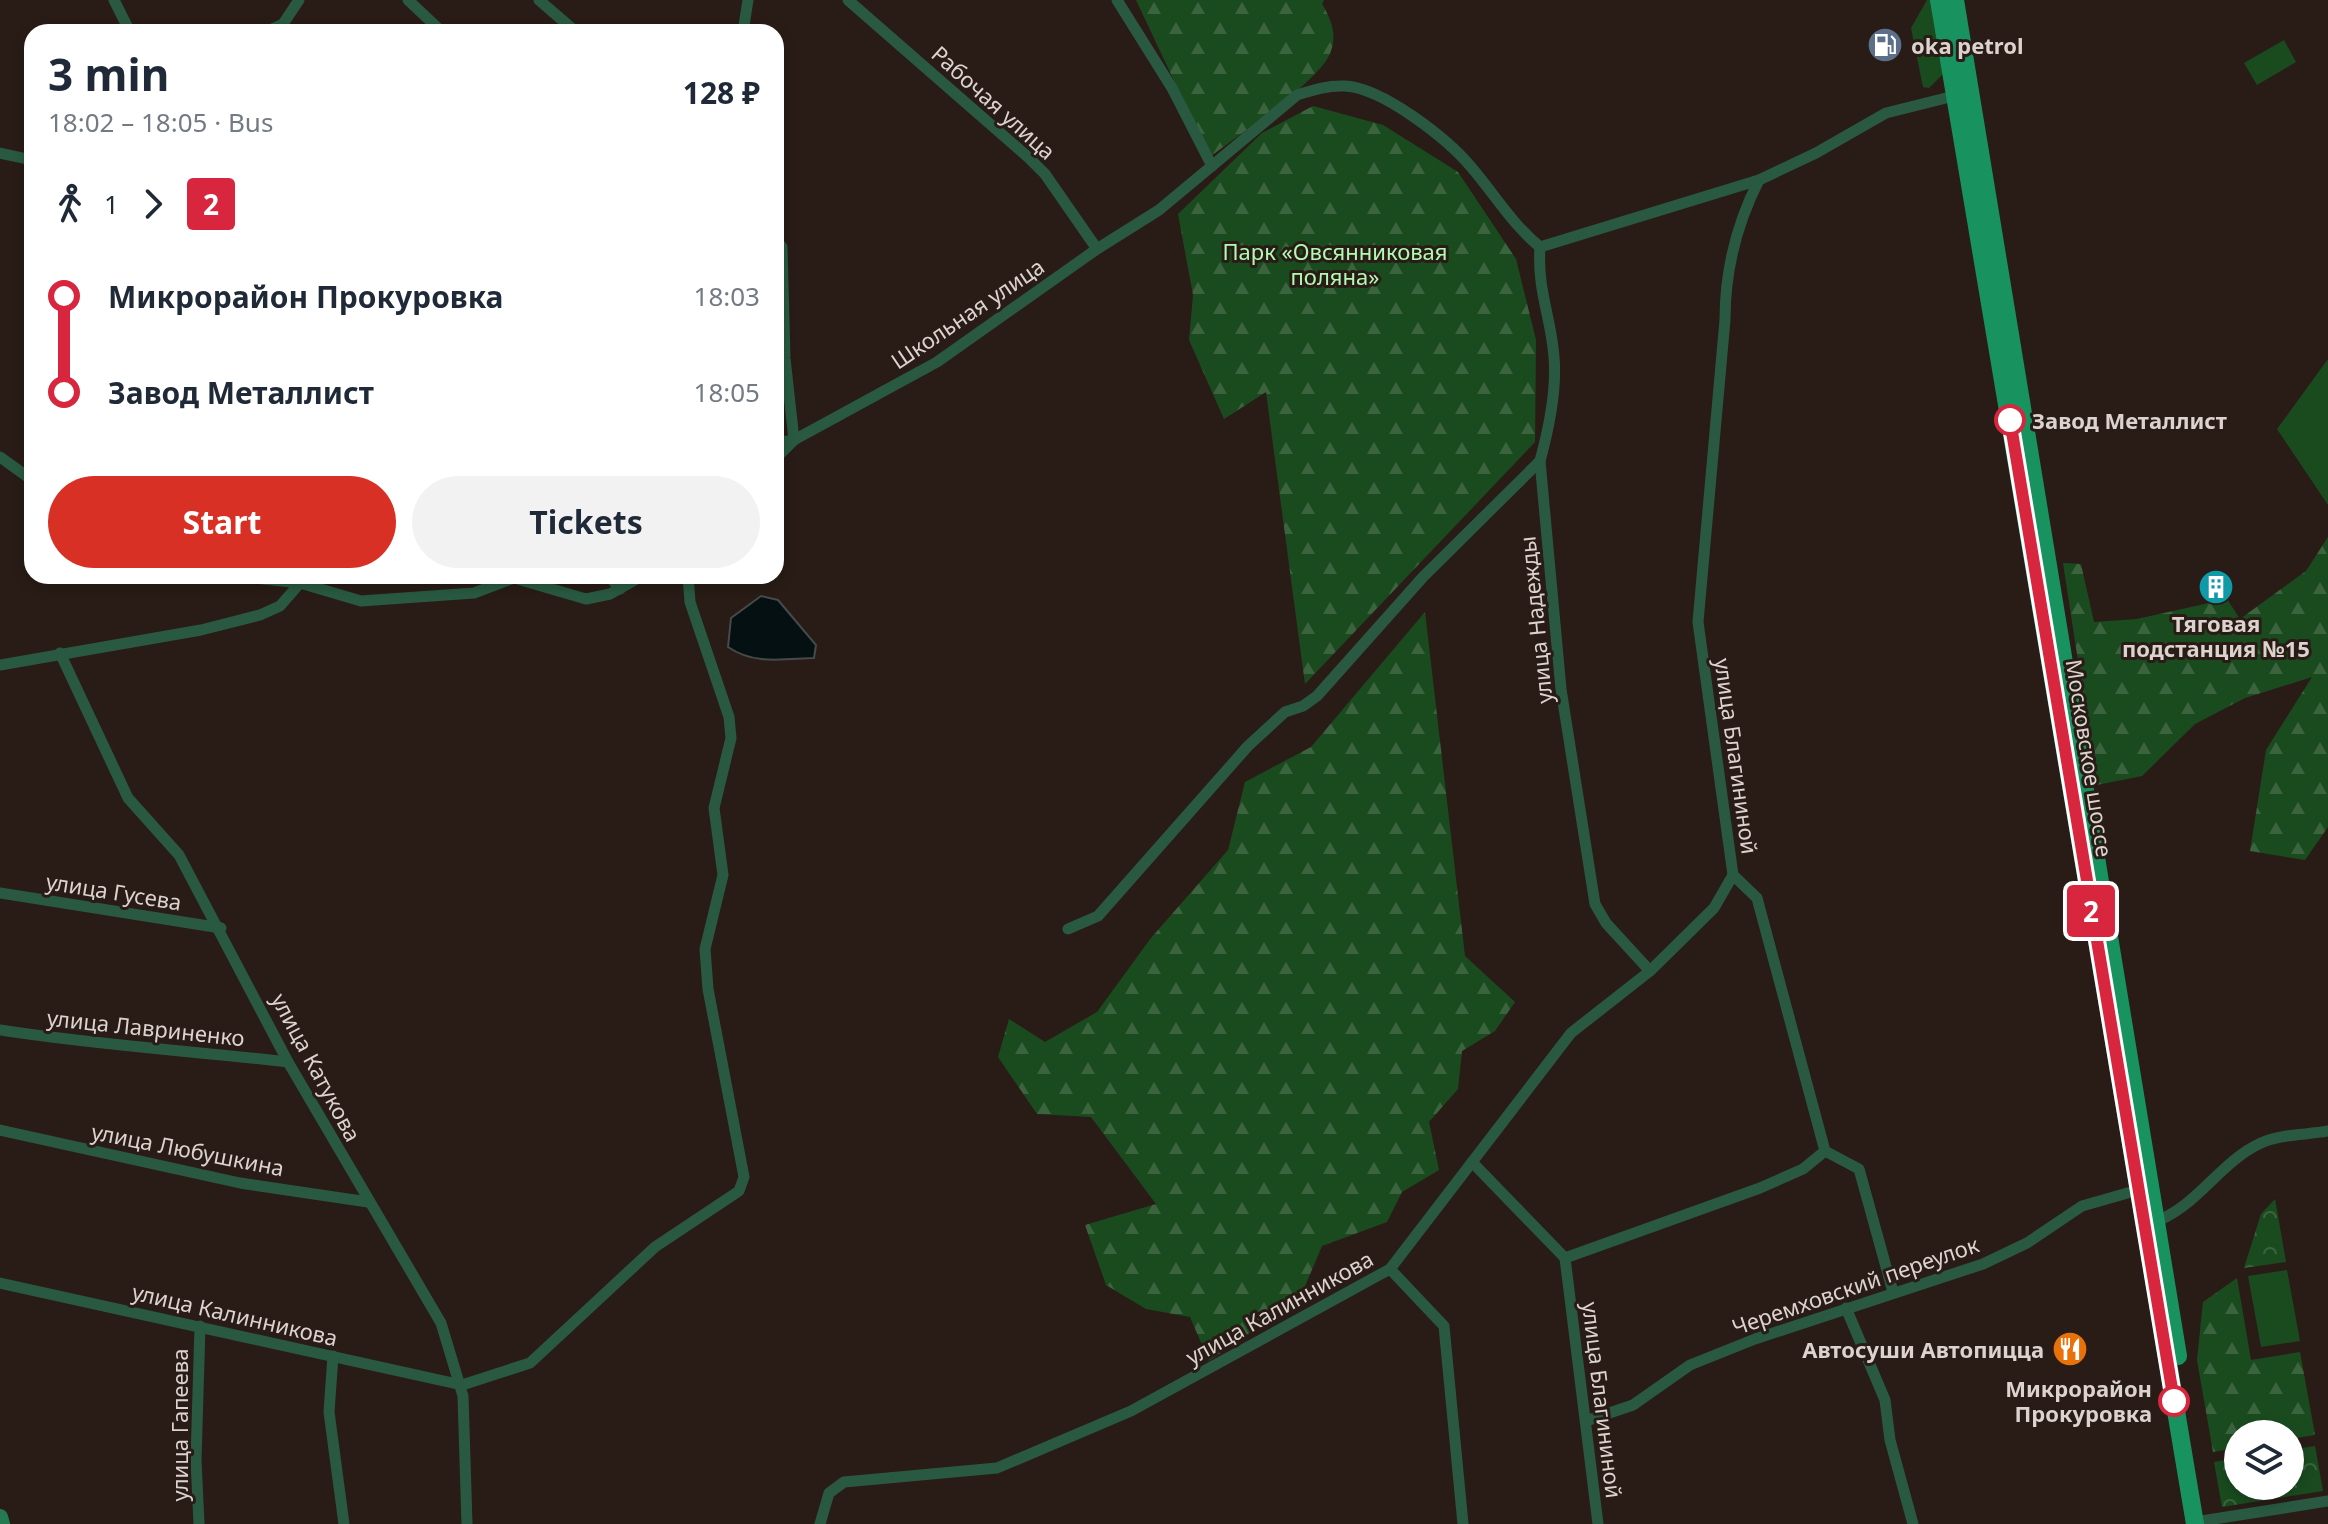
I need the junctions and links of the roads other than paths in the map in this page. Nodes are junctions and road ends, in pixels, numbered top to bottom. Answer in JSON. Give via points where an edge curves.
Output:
{"nodes":[{"id":1,"x":114,"y":0,"type":"edge"},
{"id":2,"x":299,"y":0,"type":"edge"},
{"id":3,"x":408,"y":0,"type":"edge"},
{"id":4,"x":539,"y":0,"type":"edge"},
{"id":5,"x":748,"y":0,"type":"edge"},
{"id":6,"x":848,"y":0,"type":"edge"},
{"id":7,"x":1117,"y":0,"type":"edge"},
{"id":8,"x":1939,"y":0,"type":"edge"},
{"id":9,"x":1955,"y":0,"type":"edge"},
{"id":10,"x":126,"y":24,"type":"edge"},
{"id":11,"x":283,"y":24,"type":"edge"},
{"id":12,"x":434,"y":24,"type":"edge"},
{"id":13,"x":567,"y":24,"type":"edge"},
{"id":14,"x":744,"y":24,"type":"edge"},
{"id":15,"x":1963,"y":94,"type":"junction"},
{"id":16,"x":0,"y":153,"type":"edge"},
{"id":17,"x":24,"y":158,"type":"edge"},
{"id":18,"x":1212,"y":166,"type":"junction"},
{"id":19,"x":1759,"y":180,"type":"junction"},
{"id":20,"x":1540,"y":247,"type":"junction"},
{"id":21,"x":1097,"y":249,"type":"junction"},
{"id":22,"x":784,"y":321,"type":"edge"},
{"id":23,"x":794,"y":440,"type":"junction"},
{"id":24,"x":784,"y":442,"type":"edge"},
{"id":25,"x":784,"y":450,"type":"edge"},
{"id":26,"x":0,"y":457,"type":"edge"},
{"id":27,"x":1540,"y":461,"type":"junction"},
{"id":28,"x":24,"y":474,"type":"edge"},
{"id":29,"x":299,"y":584,"type":"edge"},
{"id":30,"x":303,"y":584,"type":"edge"},
{"id":31,"x":498,"y":584,"type":"edge"},
{"id":32,"x":535,"y":584,"type":"edge"},
{"id":33,"x":616,"y":584,"type":"edge"},
{"id":34,"x":628,"y":584,"type":"edge"},
{"id":35,"x":689,"y":584,"type":"edge"},
{"id":36,"x":620,"y":589,"type":"junction"},
{"id":37,"x":60,"y":653,"type":"junction"},
{"id":38,"x":0,"y":665,"type":"edge"},
{"id":39,"x":1733,"y":875,"type":"junction"},
{"id":40,"x":0,"y":893,"type":"edge"},
{"id":41,"x":221,"y":928,"type":"junction"},
{"id":42,"x":1068,"y":929,"type":"dead end"},
{"id":43,"x":1650,"y":971,"type":"junction"},
{"id":44,"x":0,"y":1030,"type":"edge"},
{"id":45,"x":288,"y":1062,"type":"junction"},
{"id":46,"x":0,"y":1130,"type":"edge"},
{"id":47,"x":2328,"y":1131,"type":"edge"},
{"id":48,"x":1825,"y":1151,"type":"junction"},
{"id":49,"x":1472,"y":1162,"type":"junction"},
{"id":50,"x":2138,"y":1190,"type":"junction"},
{"id":51,"x":368,"y":1202,"type":"junction"},
{"id":52,"x":2150,"y":1224,"type":"junction"},
{"id":53,"x":1565,"y":1258,"type":"junction"},
{"id":54,"x":1390,"y":1269,"type":"junction"},
{"id":55,"x":0,"y":1283,"type":"edge"},
{"id":56,"x":1893,"y":1292,"type":"junction"},
{"id":57,"x":1846,"y":1308,"type":"junction"},
{"id":58,"x":200,"y":1326,"type":"junction"},
{"id":59,"x":333,"y":1356,"type":"junction"},
{"id":60,"x":462,"y":1385,"type":"junction"},
{"id":61,"x":1586,"y":1421,"type":"junction"},
{"id":62,"x":2328,"y":1501,"type":"edge"},
{"id":63,"x":0,"y":1517,"type":"edge"},
{"id":64,"x":2201,"y":1523,"type":"edge"},
{"id":65,"x":2,"y":1524,"type":"edge"},
{"id":66,"x":199,"y":1524,"type":"edge"},
{"id":67,"x":344,"y":1524,"type":"edge"},
{"id":68,"x":467,"y":1524,"type":"edge"},
{"id":69,"x":820,"y":1524,"type":"edge"},
{"id":70,"x":1463,"y":1524,"type":"edge"},
{"id":71,"x":1598,"y":1524,"type":"edge"},
{"id":72,"x":1913,"y":1524,"type":"edge"}],
"edges":[{"from":1,"to":10,"type":"street"},
{"from":2,"to":11,"type":"street"},
{"from":3,"to":12,"type":"street"},
{"from":4,"to":13,"type":"street"},
{"from":5,"to":14,"type":"street"},
{"from":6,"to":21,"type":"street","name":"Рабочая улица","via":[[1045,174]]},
{"from":7,"to":18,"type":"street","via":[[1172,88]]},
{"from":8,"to":15,"type":"main road","name":"Московское шоссе"},
{"from":9,"to":15,"type":"main road","name":"Московское шоссе"},
{"from":15,"to":19,"type":"street","via":[[1886,113]]},
{"from":15,"to":50,"type":"main road","name":"Московское шоссе"},
{"from":15,"to":52,"type":"main road","name":"Московское шоссе"},
{"from":16,"to":17,"type":"street"},
{"from":18,"to":20,"type":"street","name":"Школьная улица","via":[[1297,95],[1347,86],[1403,110],[1457,152]]},
{"from":18,"to":21,"type":"street","name":"Школьная улица","via":[[1152,215]]},
{"from":19,"to":20,"type":"street"},
{"from":19,"to":39,"type":"street","name":"улица Благининой","via":[[1742,214],[1725,280],[1698,622]]},
{"from":20,"to":27,"type":"street","name":"улица Надежды","via":[[1538,281],[1555,359]]},
{"from":21,"to":23,"type":"street","name":"Школьная улица","via":[[937,362]]},
{"from":22,"to":23,"type":"street"},
{"from":23,"to":24,"type":"street"},
{"from":23,"to":25,"type":"street","name":"Школьная улица"},
{"from":26,"to":28,"type":"street"},
{"from":27,"to":42,"type":"street","via":[[1423,577],[1317,696],[1285,712],[1248,746],[1098,916]]},
{"from":27,"to":43,"type":"street","name":"улица Надежды","via":[[1561,689],[1595,904]]},
{"from":29,"to":37,"type":"street","via":[[280,606],[260,615]]},
{"from":30,"to":31,"type":"street","via":[[361,601],[474,593]]},
{"from":32,"to":36,"type":"street","via":[[586,599]]},
{"from":33,"to":36,"type":"street"},
{"from":34,"to":36,"type":"street"},
{"from":35,"to":60,"type":"street","via":[[731,738],[714,808],[723,875],[705,949],[744,1177],[739,1191],[655,1247],[530,1363]]},
{"from":37,"to":38,"type":"street"},
{"from":37,"to":41,"type":"street","name":"улица Катукова","via":[[128,798],[179,855]]},
{"from":39,"to":43,"type":"street","name":"улица Калинникова","via":[[1714,908]]},
{"from":39,"to":48,"type":"street","name":"улица Благининой","via":[[1757,898]]},
{"from":40,"to":41,"type":"street","name":"улица Гусева"},
{"from":41,"to":45,"type":"street","name":"улица Катукова"},
{"from":43,"to":49,"type":"street","name":"улица Калинникова","via":[[1571,1033]]},
{"from":44,"to":45,"type":"street","name":"улица Лавриненко"},
{"from":45,"to":51,"type":"street","name":"улица Катукова"},
{"from":46,"to":51,"type":"street","name":"улица Любушкина","via":[[240,1183]]},
{"from":47,"to":52,"type":"street","via":[[2264,1141],[2185,1207]]},
{"from":48,"to":53,"type":"street","via":[[1803,1169],[1760,1188]]},
{"from":48,"to":56,"type":"street","via":[[1859,1169]]},
{"from":49,"to":53,"type":"street"},
{"from":49,"to":54,"type":"street","name":"улица Калинникова"},
{"from":50,"to":52,"type":"main road","name":"Московское шоссе"},
{"from":50,"to":56,"type":"street","name":"Черемховский переулок","via":[[2082,1206],[2027,1243],[1983,1264]]},
{"from":51,"to":60,"type":"street","name":"улица Катукова","via":[[441,1323]]},
{"from":52,"to":64,"type":"main road","name":"Московское шоссе"},
{"from":53,"to":61,"type":"street","name":"улица Благининой"},
{"from":54,"to":69,"type":"street","name":"улица Калинникова","via":[[1131,1411],[1009,1463],[959,1473],[844,1482],[829,1493]]},
{"from":54,"to":70,"type":"street","via":[[1444,1326]]},
{"from":55,"to":58,"type":"street","name":"улица Калинникова"},
{"from":56,"to":57,"type":"street","name":"Черемховский переулок"},
{"from":57,"to":61,"type":"street","name":"Черемховский переулок","via":[[1690,1365],[1633,1405]]},
{"from":57,"to":72,"type":"street","via":[[1885,1400]]},
{"from":58,"to":59,"type":"street","name":"улица Калинникова"},
{"from":58,"to":66,"type":"street","name":"улица Гапеева"},
{"from":59,"to":60,"type":"street","name":"улица Калинникова"},
{"from":59,"to":67,"type":"street","via":[[329,1412]]},
{"from":60,"to":68,"type":"street","name":"улица Катукова"},
{"from":61,"to":71,"type":"street","name":"улица Благининой"},
{"from":62,"to":64,"type":"street"},
{"from":63,"to":65,"type":"main road"}]}
